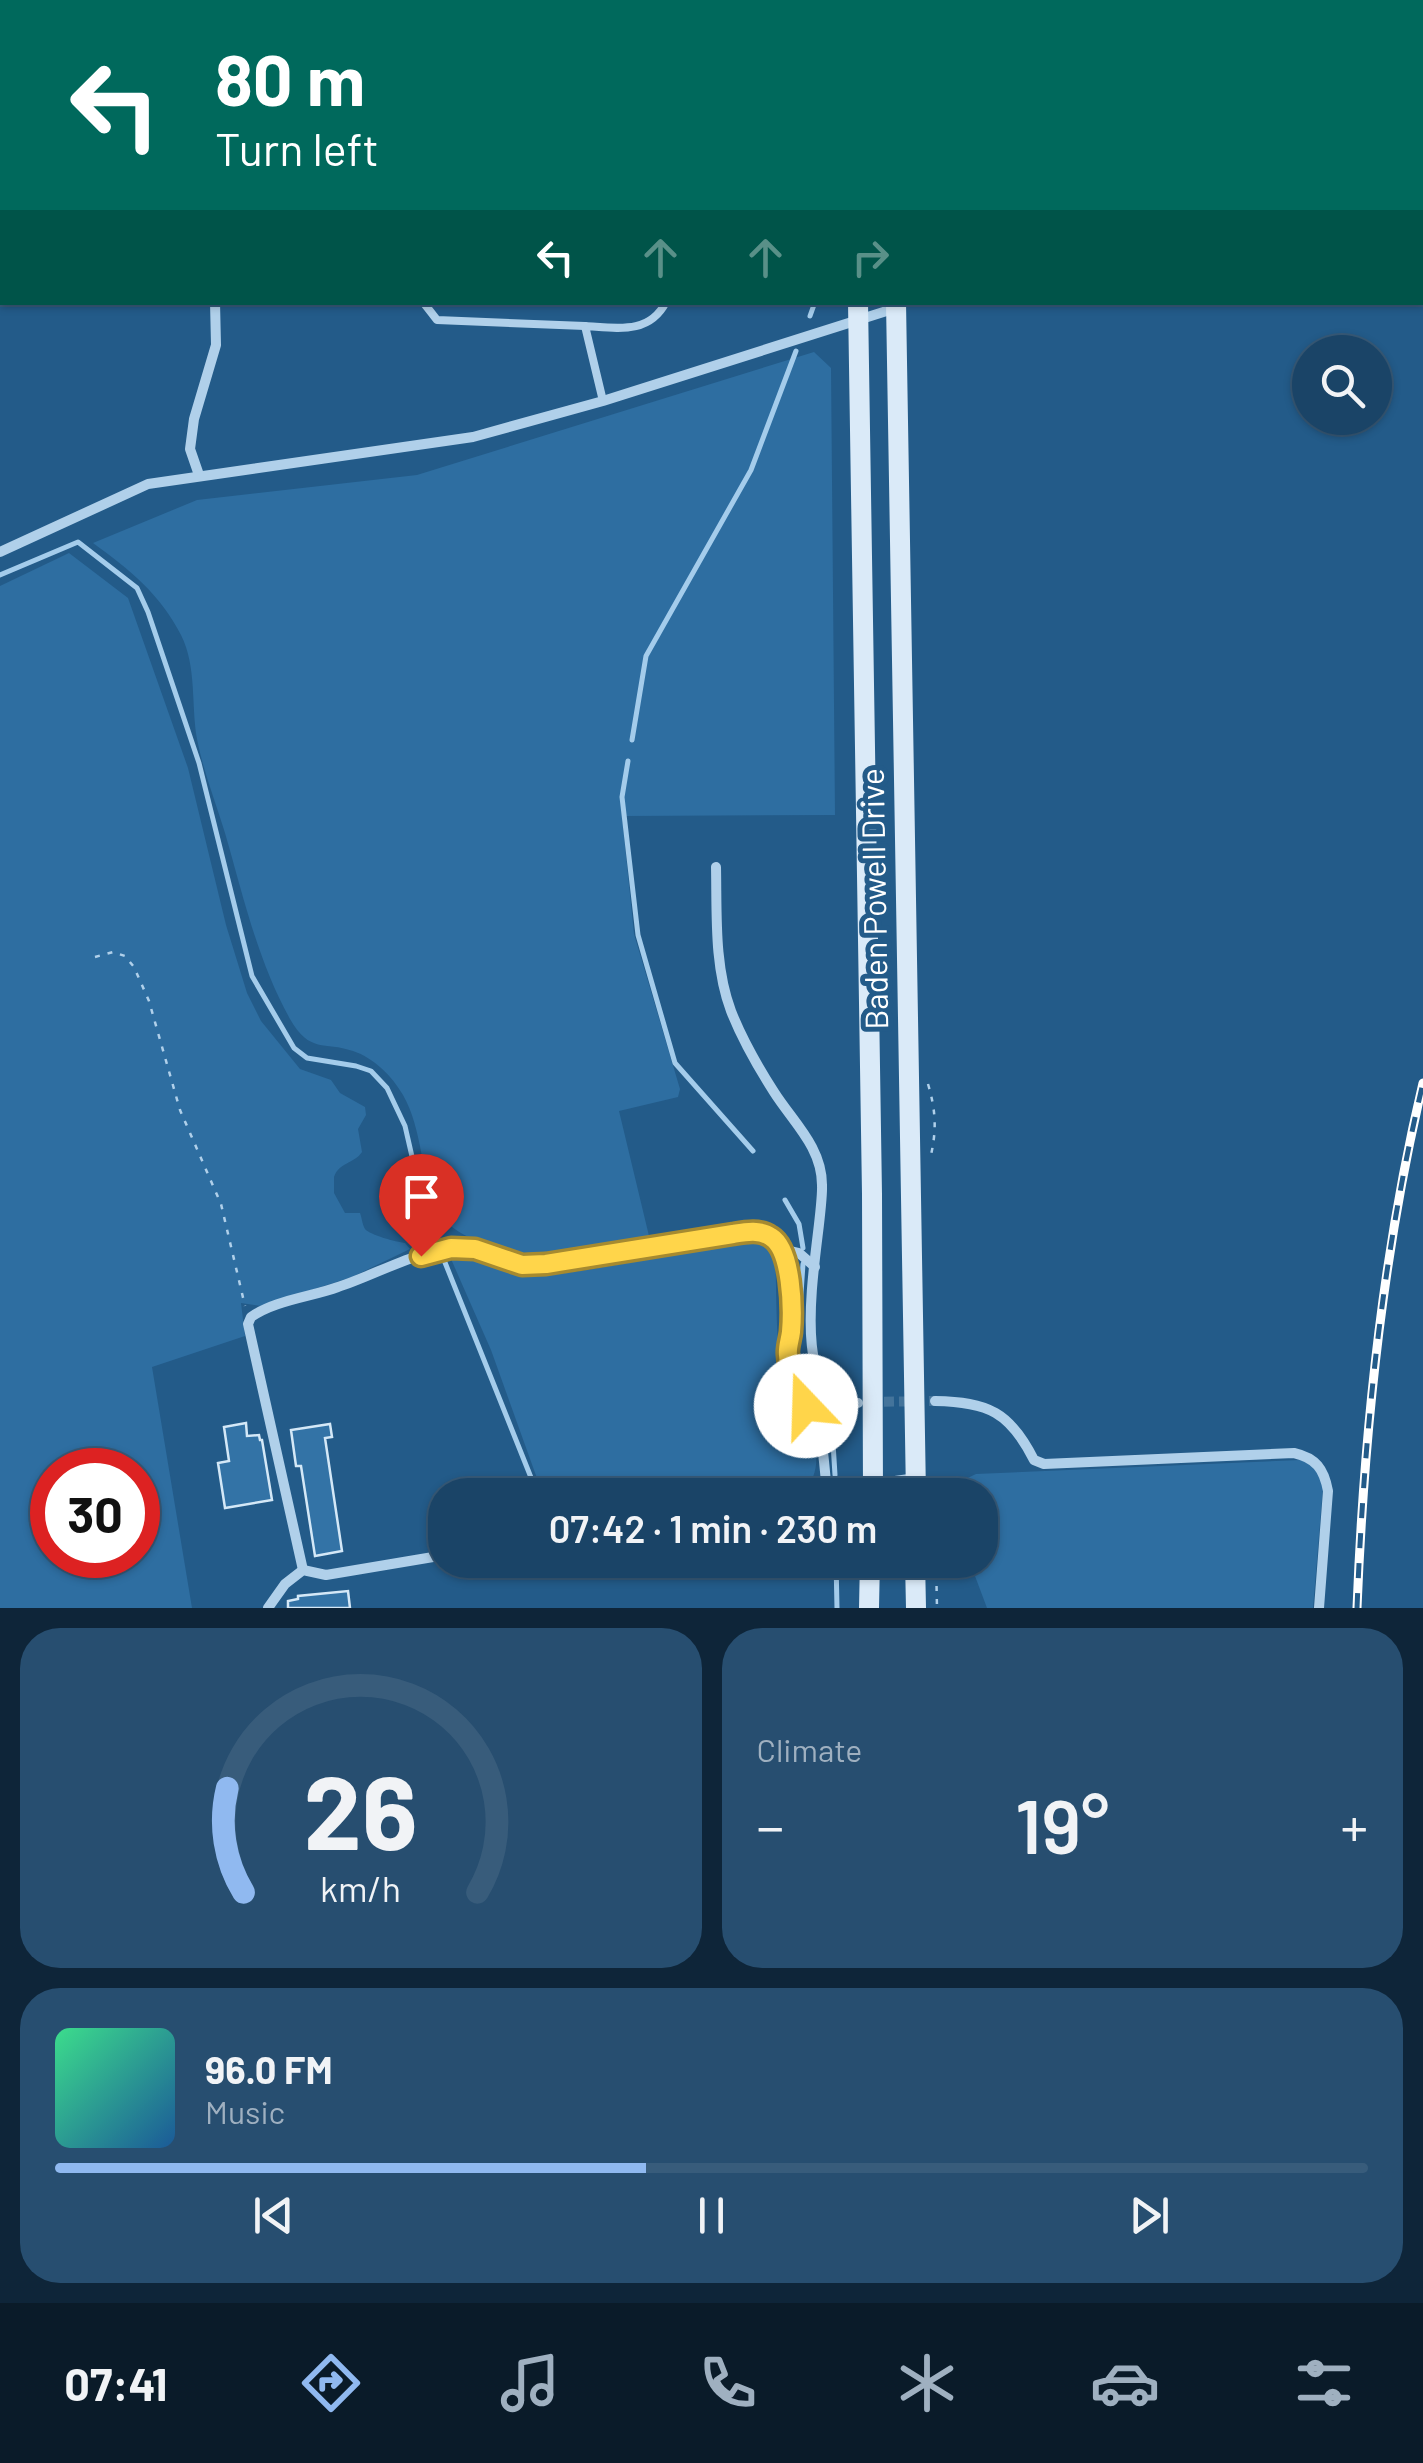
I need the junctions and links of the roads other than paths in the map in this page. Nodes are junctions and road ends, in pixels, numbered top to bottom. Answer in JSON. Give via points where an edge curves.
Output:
{"nodes":[{"id":1,"x":214,"y":305,"type":"edge"},
{"id":2,"x":425,"y":305,"type":"edge"},
{"id":3,"x":664,"y":305,"type":"edge"},
{"id":4,"x":896,"y":305,"type":"edge"},
{"id":5,"x":858,"y":311,"type":"edge"},
{"id":6,"x":586,"y":326,"type":"junction"},
{"id":7,"x":603,"y":400,"type":"junction"},
{"id":8,"x":199,"y":475,"type":"junction"},
{"id":9,"x":0,"y":552,"type":"edge"},
{"id":10,"x":716,"y":867,"type":"dead end"},
{"id":11,"x":782,"y":1249,"type":"junction"},
{"id":12,"x":815,"y":1267,"type":"junction"},
{"id":13,"x":935,"y":1401,"type":"tunnel mouth"},
{"id":14,"x":858,"y":1402,"type":"tunnel mouth"},
{"id":15,"x":825,"y":1478,"type":"edge"},
{"id":16,"x":873,"y":1478,"type":"edge"},
{"id":17,"x":916,"y":1478,"type":"edge"},
{"id":18,"x":428,"y":1558,"type":"edge"},
{"id":19,"x":303,"y":1570,"type":"junction"},
{"id":20,"x":870,"y":1578,"type":"edge"},
{"id":21,"x":915,"y":1578,"type":"edge"},
{"id":22,"x":268,"y":1608,"type":"edge"},
{"id":23,"x":869,"y":1608,"type":"edge"},
{"id":24,"x":916,"y":1608,"type":"edge"},
{"id":25,"x":1319,"y":1608,"type":"edge"}],
"edges":[{"from":1,"to":8,"type":"street","via":[[216,345],[190,449]]},
{"from":2,"to":6,"type":"lane","via":[[437,320]]},
{"from":3,"to":6,"type":"lane","via":[[648,325]]},
{"from":4,"to":5,"type":"street"},
{"from":4,"to":17,"type":"main road","name":"Baden Powell Drive"},
{"from":5,"to":7,"type":"street"},
{"from":5,"to":16,"type":"main road","name":"Baden Powell Drive"},
{"from":6,"to":7,"type":"lane"},
{"from":7,"to":8,"type":"street","via":[[436,444]]},
{"from":8,"to":9,"type":"street","via":[[148,484]]},
{"from":10,"to":12,"type":"street","via":[[717,938],[731,1010],[819,1160]]},
{"from":11,"to":12,"type":"street"},
{"from":11,"to":15,"type":"street","via":[[791,1375],[818,1425]]},
{"from":11,"to":19,"type":"street","via":[[762,1232],[546,1264],[451,1248],[250,1316]]},
{"from":12,"to":14,"type":"street","via":[[814,1365],[828,1392],[844,1403]]},
{"from":13,"to":25,"type":"street","via":[[978,1403],[1006,1419],[1034,1460],[1044,1464],[1311,1457],[1325,1474],[1328,1492]]},
{"from":18,"to":19,"type":"street","via":[[326,1575]]},
{"from":19,"to":22,"type":"street"},
{"from":20,"to":23,"type":"main road"},
{"from":21,"to":24,"type":"main road"}]}
